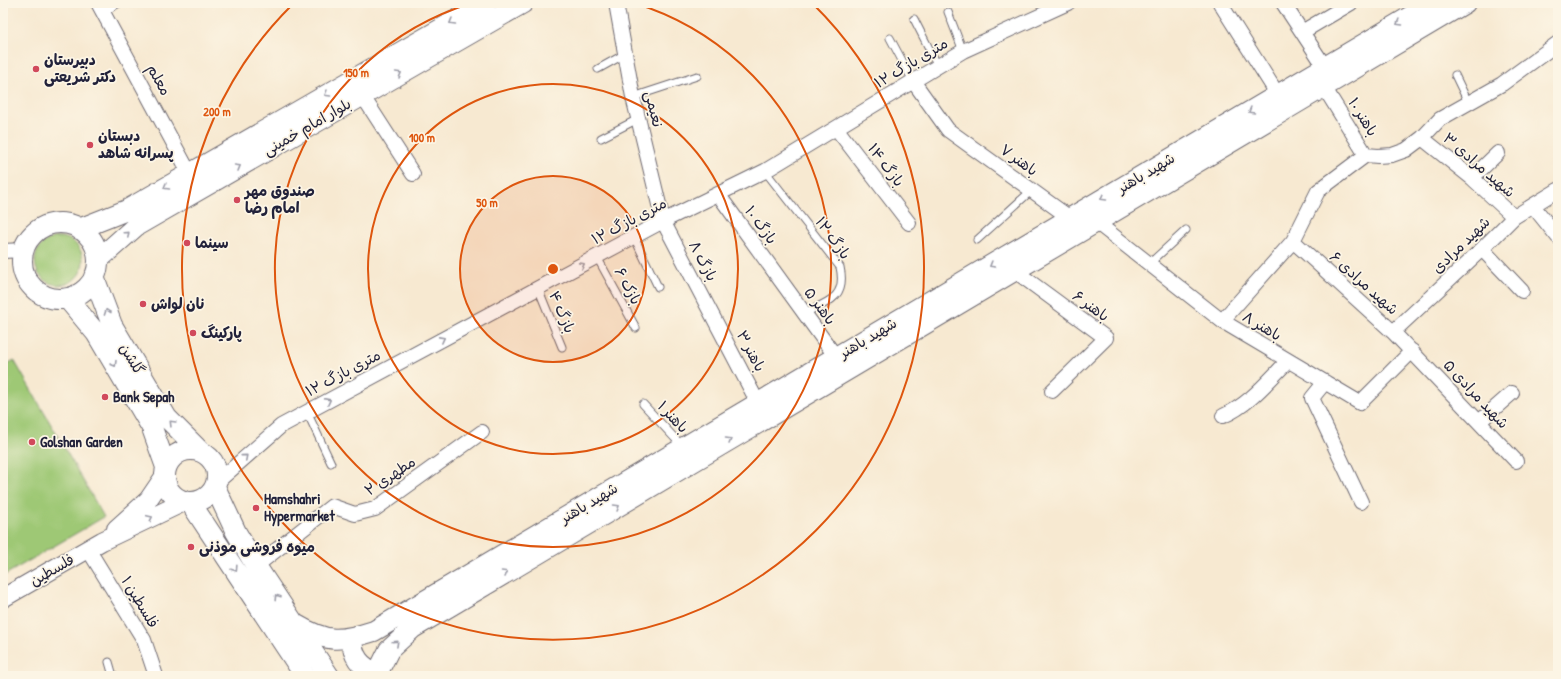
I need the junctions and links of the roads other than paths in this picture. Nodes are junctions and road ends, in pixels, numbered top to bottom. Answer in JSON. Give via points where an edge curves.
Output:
{"nodes":[{"id":1,"x":119,"y":3,"type":"edge"},
{"id":2,"x":486,"y":3,"type":"edge"},
{"id":3,"x":523,"y":3,"type":"edge"},
{"id":4,"x":616,"y":3,"type":"edge"},
{"id":5,"x":1068,"y":3,"type":"edge"},
{"id":6,"x":1220,"y":3,"type":"edge"},
{"id":7,"x":1283,"y":3,"type":"edge"},
{"id":8,"x":1351,"y":3,"type":"edge"},
{"id":9,"x":1433,"y":3,"type":"edge"},
{"id":10,"x":1466,"y":3,"type":"edge"},
{"id":11,"x":101,"y":8,"type":"edge"},
{"id":12,"x":948,"y":12,"type":"dead end"},
{"id":13,"x":914,"y":19,"type":"dead end"},
{"id":14,"x":1302,"y":32,"type":"junction"},
{"id":15,"x":890,"y":38,"type":"dead end"},
{"id":16,"x":1558,"y":43,"type":"edge"},
{"id":17,"x":963,"y":51,"type":"junction"},
{"id":18,"x":625,"y":54,"type":"junction"},
{"id":19,"x":938,"y":66,"type":"junction"},
{"id":20,"x":1325,"y":67,"type":"junction"},
{"id":21,"x":598,"y":69,"type":"dead end"},
{"id":22,"x":1454,"y":75,"type":"dead end"},
{"id":23,"x":696,"y":76,"type":"dead end"},
{"id":24,"x":913,"y":81,"type":"junction"},
{"id":25,"x":1324,"y":87,"type":"junction"},
{"id":26,"x":1278,"y":95,"type":"junction"},
{"id":27,"x":362,"y":96,"type":"junction"},
{"id":28,"x":633,"y":97,"type":"junction"},
{"id":29,"x":1468,"y":102,"type":"junction"},
{"id":30,"x":638,"y":119,"type":"junction"},
{"id":31,"x":836,"y":128,"type":"junction"},
{"id":32,"x":601,"y":138,"type":"dead end"},
{"id":33,"x":1422,"y":138,"type":"junction"},
{"id":34,"x":1498,"y":153,"type":"dead end"},
{"id":35,"x":1366,"y":155,"type":"junction"},
{"id":36,"x":765,"y":171,"type":"junction"},
{"id":37,"x":190,"y":174,"type":"junction"},
{"id":38,"x":413,"y":174,"type":"dead end"},
{"id":39,"x":1472,"y":178,"type":"junction"},
{"id":40,"x":1032,"y":190,"type":"junction"},
{"id":41,"x":1558,"y":190,"type":"edge"},
{"id":42,"x":718,"y":194,"type":"junction"},
{"id":43,"x":1533,"y":206,"type":"junction"},
{"id":44,"x":1514,"y":217,"type":"junction"},
{"id":45,"x":1070,"y":218,"type":"junction"},
{"id":46,"x":663,"y":221,"type":"junction"},
{"id":47,"x":1096,"y":222,"type":"junction"},
{"id":48,"x":909,"y":223,"type":"dead end"},
{"id":49,"x":79,"y":229,"type":"junction"},
{"id":50,"x":1186,"y":230,"type":"dead end"},
{"id":51,"x":634,"y":237,"type":"junction"},
{"id":52,"x":1558,"y":238,"type":"edge"},
{"id":53,"x":978,"y":240,"type":"dead end"},
{"id":54,"x":1293,"y":241,"type":"junction"},
{"id":55,"x":23,"y":250,"type":"junction"},
{"id":56,"x":1482,"y":250,"type":"junction"},
{"id":57,"x":3,"y":251,"type":"edge"},
{"id":58,"x":597,"y":257,"type":"junction"},
{"id":59,"x":1149,"y":264,"type":"junction"},
{"id":60,"x":96,"y":269,"type":"junction"},
{"id":61,"x":1014,"y":271,"type":"junction"},
{"id":62,"x":777,"y":275,"type":"joint"},
{"id":63,"x":658,"y":287,"type":"dead end"},
{"id":64,"x":538,"y":288,"type":"junction"},
{"id":65,"x":1522,"y":291,"type":"dead end"},
{"id":66,"x":67,"y":298,"type":"junction"},
{"id":67,"x":804,"y":313,"type":"junction"},
{"id":68,"x":713,"y":316,"type":"joint"},
{"id":69,"x":1222,"y":321,"type":"junction"},
{"id":70,"x":636,"y":328,"type":"dead end"},
{"id":71,"x":1393,"y":332,"type":"junction"},
{"id":72,"x":562,"y":346,"type":"dead end"},
{"id":73,"x":1412,"y":350,"type":"junction"},
{"id":74,"x":836,"y":357,"type":"junction"},
{"id":75,"x":1288,"y":361,"type":"junction"},
{"id":76,"x":1325,"y":382,"type":"junction"},
{"id":77,"x":1052,"y":391,"type":"dead end"},
{"id":78,"x":1512,"y":393,"type":"dead end"},
{"id":79,"x":643,"y":404,"type":"dead end"},
{"id":80,"x":763,"y":410,"type":"junction"},
{"id":81,"x":307,"y":412,"type":"junction"},
{"id":82,"x":1222,"y":416,"type":"dead end"},
{"id":83,"x":1479,"y":422,"type":"junction"},
{"id":84,"x":482,"y":432,"type":"dead end"},
{"id":85,"x":683,"y":448,"type":"junction"},
{"id":86,"x":200,"y":451,"type":"junction"},
{"id":87,"x":1516,"y":461,"type":"dead end"},
{"id":88,"x":331,"y":463,"type":"dead end"},
{"id":89,"x":166,"y":471,"type":"junction"},
{"id":90,"x":215,"y":485,"type":"junction"},
{"id":91,"x":188,"y":501,"type":"junction"},
{"id":92,"x":1361,"y":502,"type":"dead end"},
{"id":93,"x":95,"y":545,"type":"junction"},
{"id":94,"x":256,"y":566,"type":"junction"},
{"id":95,"x":3,"y":598,"type":"edge"},
{"id":96,"x":295,"y":624,"type":"junction"},
{"id":97,"x":352,"y":638,"type":"junction"},
{"id":98,"x":109,"y":662,"type":"dead end"},
{"id":99,"x":377,"y":675,"type":"edge"},
{"id":100,"x":114,"y":676,"type":"edge"},
{"id":101,"x":156,"y":676,"type":"edge"},
{"id":102,"x":305,"y":676,"type":"edge"},
{"id":103,"x":329,"y":676,"type":"edge"}],
"edges":[{"from":1,"to":11,"type":"lane"},
{"from":2,"to":37,"type":"main road","name":"بلوار امام خمینی","one_way":true},
{"from":27,"to":3,"type":"main road","name":"بلوار امام خمینی","one_way":true},
{"from":4,"to":18,"type":"street","name":"نعیمی"},
{"from":5,"to":17,"type":"street","name":"۱۲ متری بازگ"},
{"from":6,"to":26,"type":"street"},
{"from":7,"to":14,"type":"street"},
{"from":8,"to":14,"type":"street"},
{"from":9,"to":20,"type":"main road","name":"شهید باهنر","one_way":true},
{"from":10,"to":25,"type":"main road","name":"شهید باهنر"},
{"from":11,"to":37,"type":"street","name":"معلم"},
{"from":12,"to":17,"type":"lane"},
{"from":13,"to":19,"type":"lane"},
{"from":14,"to":20,"type":"street"},
{"from":15,"to":24,"type":"lane"},
{"from":16,"to":29,"type":"street","name":"باهنر ۱۰","via":[[1502,84]]},
{"from":17,"to":19,"type":"street","name":"۱۲ متری بازگ"},
{"from":18,"to":21,"type":"lane"},
{"from":18,"to":28,"type":"street","name":"نعیمی"},
{"from":19,"to":24,"type":"street","name":"۱۲ متری بازگ"},
{"from":20,"to":26,"type":"main road","name":"شهید باهنر"},
{"from":22,"to":29,"type":"lane"},
{"from":23,"to":28,"type":"lane"},
{"from":24,"to":31,"type":"street","name":"۱۲ متری بازگ"},
{"from":24,"to":40,"type":"street","name":"باهنر ۷","via":[[948,130]]},
{"from":25,"to":35,"type":"street","name":"باهنر ۱۰"},
{"from":25,"to":47,"type":"main road","name":"شهید باهنر"},
{"from":26,"to":45,"type":"main road","name":"شهید باهنر","one_way":true},
{"from":27,"to":38,"type":"street"},
{"from":60,"to":27,"type":"main road","name":"بلوار امام خمینی","one_way":true,"via":[[136,226]]},
{"from":28,"to":30,"type":"street","name":"نعیمی"},
{"from":29,"to":33,"type":"street","name":"باهنر ۱۰","via":[[1440,119]]},
{"from":30,"to":32,"type":"lane"},
{"from":30,"to":46,"type":"street","name":"نعیمی"},
{"from":31,"to":36,"type":"street","name":"۱۲ متری بازگ"},
{"from":31,"to":48,"type":"street","name":"بازگ ۱۴"},
{"from":33,"to":35,"type":"street","name":"باهنر ۱۰","via":[[1406,150],[1392,155]]},
{"from":33,"to":39,"type":"street","name":"شهید مرادی ۳"},
{"from":34,"to":39,"type":"street"},
{"from":35,"to":54,"type":"street","via":[[1318,191]]},
{"from":36,"to":42,"type":"street","name":"۱۲ متری بازگ"},
{"from":36,"to":67,"type":"lane","name":"بازگ ۱۲","via":[[840,267],[842,279],[838,294],[829,302]]},
{"from":37,"to":49,"type":"main road","name":"بلوار امام خمینی","one_way":true,"via":[[126,210]]},
{"from":39,"to":44,"type":"street","name":"شهید مرادی ۳"},
{"from":40,"to":45,"type":"street","name":"باهنر ۷"},
{"from":40,"to":53,"type":"lane"},
{"from":41,"to":43,"type":"street","name":"شهید مرادی"},
{"from":42,"to":46,"type":"street","name":"۱۲ متری بازگ"},
{"from":42,"to":62,"type":"street","name":"بازگ ۱۰"},
{"from":43,"to":44,"type":"street","name":"شهید مرادی"},
{"from":43,"to":52,"type":"street"},
{"from":44,"to":56,"type":"street","name":"شهید مرادی"},
{"from":45,"to":74,"type":"main road","name":"شهید باهنر","one_way":true},
{"from":46,"to":51,"type":"street","name":"۱۲ متری بازگ"},
{"from":46,"to":68,"type":"street","name":"بازگ ۸"},
{"from":47,"to":59,"type":"street","name":"باهنر ۸"},
{"from":47,"to":61,"type":"main road","name":"شهید باهنر"},
{"from":49,"to":55,"type":"main road","via":[[60,223],[46,226],[27,241]]},
{"from":49,"to":60,"type":"main road","via":[[89,237],[95,248]]},
{"from":50,"to":59,"type":"lane"},
{"from":51,"to":58,"type":"street","name":"۱۲ متری بازگ"},
{"from":51,"to":63,"type":"lane"},
{"from":54,"to":69,"type":"street"},
{"from":54,"to":71,"type":"street","name":"شهید مرادی ۶"},
{"from":55,"to":57,"type":"street"},
{"from":55,"to":66,"type":"main road","via":[[24,274],[30,285],[50,298]]},
{"from":56,"to":65,"type":"street"},
{"from":56,"to":71,"type":"street","name":"شهید مرادی"},
{"from":64,"to":58,"type":"street","name":"۱۲ متری بازگ","one_way":true},
{"from":58,"to":70,"type":"lane","name":"بازک ۶"},
{"from":59,"to":69,"type":"street","name":"باهنر ۸"},
{"from":60,"to":66,"type":"main road","via":[[87,287]]},
{"from":86,"to":60,"type":"main road","name":"گلشن","one_way":true,"via":[[167,418],[112,324]]},
{"from":61,"to":77,"type":"street","name":"باهنر ۶","via":[[1106,338]]},
{"from":61,"to":80,"type":"main road","name":"شهید باهنر"},
{"from":62,"to":67,"type":"street","name":"باهنر ۵"},
{"from":64,"to":72,"type":"lane","name":"بازگ ۴"},
{"from":81,"to":64,"type":"street","name":"۱۲ متری بازگ","one_way":true},
{"from":66,"to":89,"type":"main road","name":"گلشن","one_way":true,"via":[[96,333],[152,428]]},
{"from":67,"to":74,"type":"street","name":"باهنر ۵"},
{"from":68,"to":80,"type":"street","name":"باهنر ۳"},
{"from":69,"to":75,"type":"street","name":"باهنر ۸"},
{"from":71,"to":73,"type":"street","name":"شهید مرادی ۶"},
{"from":73,"to":76,"type":"street","name":"باهنر ۸","via":[[1360,403]]},
{"from":73,"to":83,"type":"street","name":"شهید مرادی ۵"},
{"from":74,"to":80,"type":"main road","name":"شهید باهنر"},
{"from":75,"to":76,"type":"street","name":"باهنر ۸"},
{"from":75,"to":82,"type":"street","via":[[1243,405]]},
{"from":76,"to":92,"type":"street","via":[[1312,398]]},
{"from":78,"to":83,"type":"street"},
{"from":79,"to":85,"type":"lane","name":"باهنر ۱"},
{"from":80,"to":85,"type":"main road","name":"شهید باهنر"},
{"from":99,"to":80,"type":"main road","name":"شهید باهنر","one_way":true,"via":[[389,650],[413,628]]},
{"from":81,"to":88,"type":"lane"},
{"from":90,"to":81,"type":"street","name":"۱۲ متری بازگ","one_way":true,"via":[[281,426]]},
{"from":83,"to":87,"type":"street","name":"شهید مرادی ۵"},
{"from":84,"to":94,"type":"street","name":"مطهری ۲","via":[[375,509],[355,514],[332,506]]},
{"from":85,"to":97,"type":"main road","name":"شهید باهنر","via":[[374,631]]},
{"from":86,"to":89,"type":"main road","via":[[176,454],[170,460]]},
{"from":86,"to":90,"type":"main road","via":[[213,461],[216,468]]},
{"from":89,"to":91,"type":"main road","via":[[168,489],[179,499]]},
{"from":89,"to":93,"type":"street","via":[[148,500]]},
{"from":90,"to":91,"type":"main road","via":[[205,498]]},
{"from":90,"to":94,"type":"main road","via":[[236,532]]},
{"from":93,"to":91,"type":"street","one_way":true},
{"from":91,"to":102,"type":"main road","one_way":true},
{"from":93,"to":95,"type":"street","name":"فلسطین"},
{"from":93,"to":101,"type":"street","name":"فلسطین ۱","via":[[144,640]]},
{"from":96,"to":94,"type":"main road","one_way":true},
{"from":96,"to":97,"type":"main road","name":"شهید باهنر","via":[[312,635],[332,639]]},
{"from":96,"to":103,"type":"main road"},
{"from":97,"to":99,"type":"main road","via":[[352,647],[358,660]]},
{"from":98,"to":100,"type":"lane"}]}
